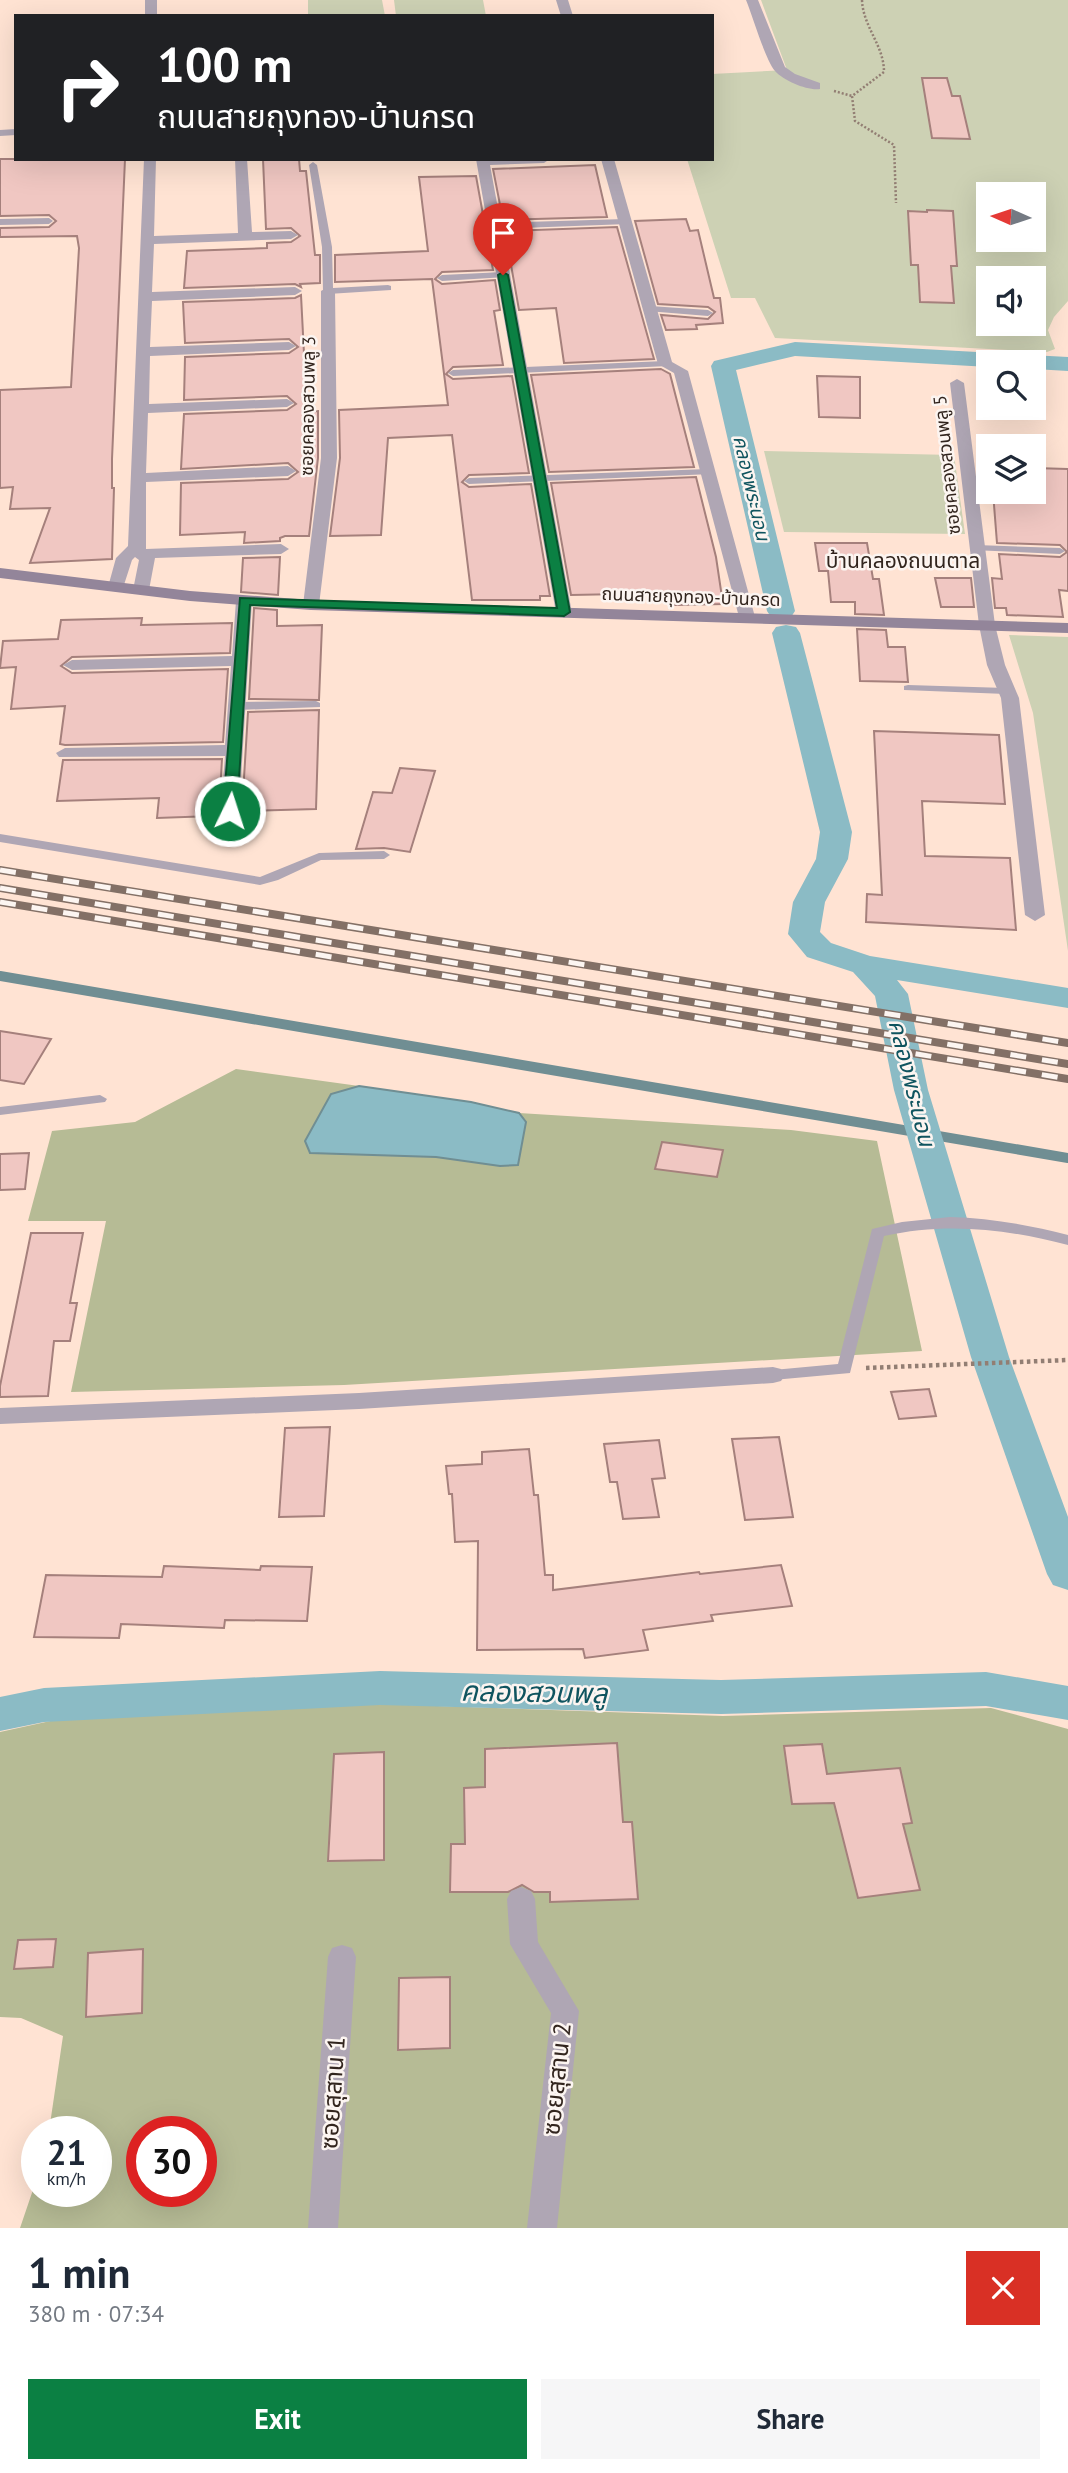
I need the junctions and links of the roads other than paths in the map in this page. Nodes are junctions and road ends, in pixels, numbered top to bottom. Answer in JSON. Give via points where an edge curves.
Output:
{"nodes":[{"id":1,"x":752,"y":0,"type":"edge"},
{"id":2,"x":816,"y":86,"type":"dead end"},
{"id":3,"x":150,"y":161,"type":"edge"},
{"id":4,"x":241,"y":161,"type":"edge"},
{"id":5,"x":482,"y":161,"type":"edge"},
{"id":6,"x":608,"y":161,"type":"edge"},
{"id":7,"x":313,"y":166,"type":"dead end"},
{"id":8,"x":49,"y":221,"type":"dead end"},
{"id":9,"x":0,"y":222,"type":"edge"},
{"id":10,"x":625,"y":222,"type":"junction"},
{"id":11,"x":494,"y":226,"type":"junction"},
{"id":12,"x":291,"y":235,"type":"dead end"},
{"id":13,"x":245,"y":236,"type":"junction"},
{"id":14,"x":146,"y":240,"type":"junction"},
{"id":15,"x":503,"y":275,"type":"junction"},
{"id":16,"x":442,"y":278,"type":"dead end"},
{"id":17,"x":388,"y":288,"type":"dead end"},
{"id":18,"x":295,"y":291,"type":"dead end"},
{"id":19,"x":328,"y":291,"type":"junction"},
{"id":20,"x":144,"y":297,"type":"junction"},
{"id":21,"x":650,"y":309,"type":"junction"},
{"id":22,"x":708,"y":313,"type":"dead end"},
{"id":23,"x":289,"y":346,"type":"dead end"},
{"id":24,"x":142,"y":352,"type":"junction"},
{"id":25,"x":665,"y":365,"type":"junction"},
{"id":26,"x":520,"y":370,"type":"junction"},
{"id":27,"x":453,"y":373,"type":"dead end"},
{"id":28,"x":957,"y":383,"type":"dead end"},
{"id":29,"x":287,"y":403,"type":"dead end"},
{"id":30,"x":140,"y":409,"type":"junction"},
{"id":31,"x":288,"y":471,"type":"dead end"},
{"id":32,"x":708,"y":472,"type":"junction"},
{"id":33,"x":138,"y":478,"type":"junction"},
{"id":34,"x":540,"y":478,"type":"junction"},
{"id":35,"x":469,"y":481,"type":"dead end"},
{"id":36,"x":976,"y":548,"type":"junction"},
{"id":37,"x":281,"y":549,"type":"dead end"},
{"id":38,"x":1060,"y":551,"type":"dead end"},
{"id":39,"x":137,"y":556,"type":"junction"},
{"id":40,"x":0,"y":573,"type":"edge"},
{"id":41,"x":116,"y":587,"type":"junction"},
{"id":42,"x":141,"y":590,"type":"junction"},
{"id":43,"x":244,"y":601,"type":"junction"},
{"id":44,"x":311,"y":605,"type":"junction"},
{"id":45,"x":564,"y":612,"type":"junction"},
{"id":46,"x":747,"y":617,"type":"junction"},
{"id":47,"x":986,"y":625,"type":"junction"},
{"id":48,"x":1068,"y":628,"type":"edge"},
{"id":49,"x":240,"y":661,"type":"junction"},
{"id":50,"x":72,"y":665,"type":"dead end"},
{"id":51,"x":908,"y":688,"type":"dead end"},
{"id":52,"x":1006,"y":691,"type":"junction"},
{"id":53,"x":316,"y":705,"type":"dead end"},
{"id":54,"x":237,"y":706,"type":"junction"},
{"id":55,"x":234,"y":750,"type":"junction"},
{"id":56,"x":65,"y":753,"type":"dead end"},
{"id":57,"x":230,"y":811,"type":"dead end"},
{"id":58,"x":0,"y":838,"type":"edge"},
{"id":59,"x":384,"y":855,"type":"dead end"},
{"id":60,"x":1035,"y":915,"type":"dead end"},
{"id":61,"x":100,"y":1099,"type":"dead end"},
{"id":62,"x":0,"y":1111,"type":"edge"},
{"id":63,"x":1068,"y":1240,"type":"edge"},
{"id":64,"x":773,"y":1375,"type":"joint"},
{"id":65,"x":0,"y":1416,"type":"edge"},
{"id":66,"x":521,"y":1899,"type":"dead end"},
{"id":67,"x":342,"y":1957,"type":"dead end"},
{"id":68,"x":323,"y":2228,"type":"edge"},
{"id":69,"x":542,"y":2228,"type":"edge"}],
"edges":[{"from":1,"to":2,"type":"street","via":[[780,69]]},
{"from":3,"to":14,"type":"street"},
{"from":4,"to":13,"type":"street"},
{"from":5,"to":11,"type":"street"},
{"from":6,"to":10,"type":"street"},
{"from":7,"to":19,"type":"lane","via":[[327,247]]},
{"from":8,"to":9,"type":"lane"},
{"from":10,"to":11,"type":"lane"},
{"from":10,"to":21,"type":"street"},
{"from":11,"to":15,"type":"street"},
{"from":12,"to":13,"type":"street"},
{"from":13,"to":14,"type":"street"},
{"from":14,"to":20,"type":"street"},
{"from":15,"to":16,"type":"lane"},
{"from":15,"to":26,"type":"street"},
{"from":17,"to":19,"type":"lane"},
{"from":18,"to":20,"type":"street"},
{"from":19,"to":44,"type":"street","name":"ซอยคลองสวนพลู 3","via":[[329,458]]},
{"from":20,"to":24,"type":"street"},
{"from":21,"to":22,"type":"lane"},
{"from":21,"to":25,"type":"street"},
{"from":23,"to":24,"type":"street"},
{"from":24,"to":30,"type":"street"},
{"from":25,"to":26,"type":"lane"},
{"from":25,"to":32,"type":"street","via":[[681,371]]},
{"from":26,"to":27,"type":"lane"},
{"from":26,"to":34,"type":"street"},
{"from":28,"to":36,"type":"street","name":"ซอยคลองสวนพลู 5"},
{"from":29,"to":30,"type":"street"},
{"from":30,"to":33,"type":"street"},
{"from":31,"to":33,"type":"street"},
{"from":32,"to":34,"type":"lane"},
{"from":32,"to":46,"type":"street"},
{"from":33,"to":39,"type":"street"},
{"from":34,"to":35,"type":"lane"},
{"from":34,"to":45,"type":"street"},
{"from":36,"to":38,"type":"lane"},
{"from":36,"to":47,"type":"street","name":"ซอยคลองสวนพลู 5"},
{"from":37,"to":39,"type":"street"},
{"from":39,"to":41,"type":"street"},
{"from":39,"to":42,"type":"street"},
{"from":40,"to":41,"type":"street","name":"ถนนสายถุงทอง-บ้านกรด"},
{"from":41,"to":42,"type":"street","name":"ถนนสายถุงทอง-บ้านกรด"},
{"from":42,"to":43,"type":"street","name":"ถนนสายถุงทอง-บ้านกรด"},
{"from":43,"to":44,"type":"street","name":"ถนนสายถุงทอง-บ้านกรด"},
{"from":43,"to":49,"type":"street"},
{"from":44,"to":45,"type":"street","name":"ถนนสายถุงทอง-บ้านกรด"},
{"from":45,"to":46,"type":"street","name":"ถนนสายถุงทอง-บ้านกรด"},
{"from":46,"to":47,"type":"street","name":"ถนนสายถุงทอง-บ้านกรด"},
{"from":47,"to":48,"type":"street","name":"ถนนสายถุงทอง-บ้านกรด"},
{"from":47,"to":52,"type":"street","name":"ซอยคลองสวนพลู 5"},
{"from":49,"to":50,"type":"street"},
{"from":49,"to":54,"type":"street"},
{"from":51,"to":52,"type":"lane"},
{"from":52,"to":60,"type":"street","name":"ซอยคลองสวนพลู 5"},
{"from":53,"to":54,"type":"lane"},
{"from":54,"to":55,"type":"street"},
{"from":55,"to":56,"type":"street"},
{"from":55,"to":57,"type":"street"},
{"from":58,"to":59,"type":"lane","via":[[260,881],[312,858]]},
{"from":61,"to":62,"type":"lane"},
{"from":63,"to":64,"type":"lane","via":[[974,1220],[910,1224],[877,1233],[845,1369]]},
{"from":64,"to":65,"type":"street","via":[[359,1401]]},
{"from":66,"to":69,"type":"street","name":"ซอยสุสาน 2","via":[[524,1944],[565,2011]]},
{"from":67,"to":68,"type":"street","name":"ซอยสุสาน 1"}]}
